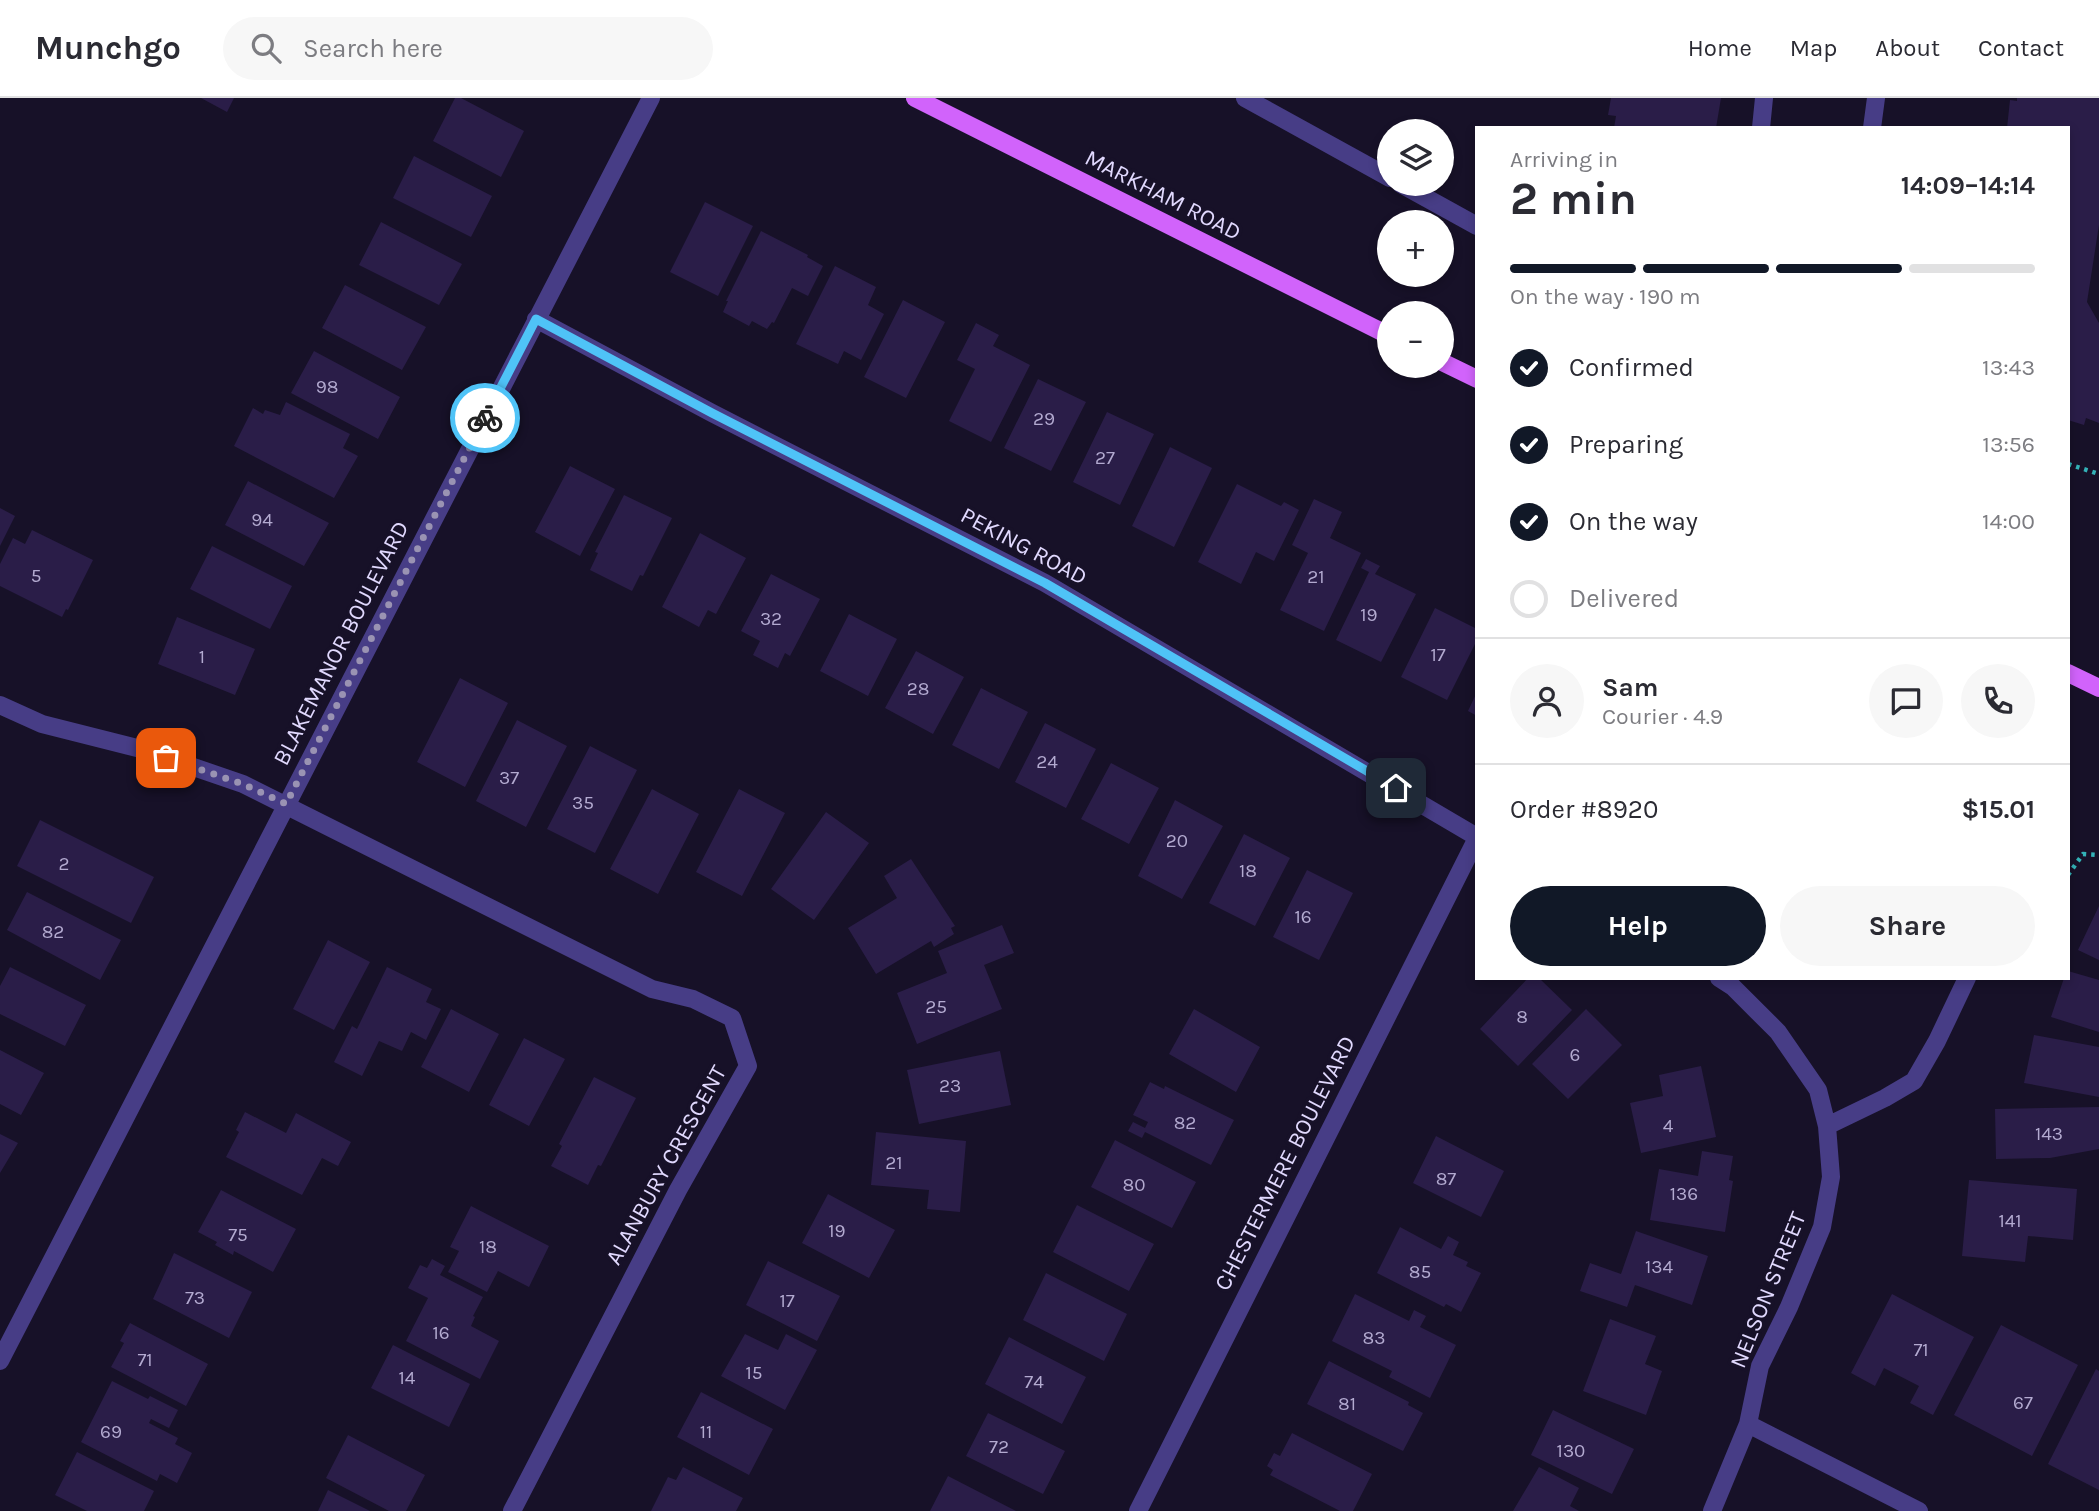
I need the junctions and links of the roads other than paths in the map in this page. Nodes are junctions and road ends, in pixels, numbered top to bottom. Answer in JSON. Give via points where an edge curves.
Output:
{"nodes":[{"id":1,"x":651,"y":98,"type":"edge"},
{"id":2,"x":915,"y":98,"type":"edge"},
{"id":3,"x":1245,"y":98,"type":"edge"},
{"id":4,"x":1764,"y":98,"type":"edge"},
{"id":5,"x":1876,"y":98,"type":"edge"},
{"id":6,"x":1760,"y":126,"type":"edge"},
{"id":7,"x":1872,"y":126,"type":"edge"},
{"id":8,"x":1377,"y":171,"type":"edge"},
{"id":9,"x":1423,"y":196,"type":"edge"},
{"id":10,"x":1475,"y":225,"type":"edge"},
{"id":11,"x":536,"y":319,"type":"junction"},
{"id":12,"x":1377,"y":329,"type":"edge"},
{"id":13,"x":1454,"y":368,"type":"edge"},
{"id":14,"x":1475,"y":378,"type":"edge"},
{"id":15,"x":2070,"y":674,"type":"edge"},
{"id":16,"x":2099,"y":688,"type":"edge"},
{"id":17,"x":0,"y":705,"type":"edge"},
{"id":18,"x":286,"y":804,"type":"junction"},
{"id":19,"x":1475,"y":836,"type":"edge"},
{"id":20,"x":1475,"y":841,"type":"edge"},
{"id":21,"x":1723,"y":980,"type":"edge"},
{"id":22,"x":1966,"y":980,"type":"edge"},
{"id":23,"x":1827,"y":1126,"type":"junction"},
{"id":24,"x":0,"y":1361,"type":"edge"},
{"id":25,"x":1748,"y":1424,"type":"junction"},
{"id":26,"x":512,"y":1511,"type":"edge"},
{"id":27,"x":1138,"y":1511,"type":"edge"},
{"id":28,"x":1712,"y":1511,"type":"edge"},
{"id":29,"x":1919,"y":1511,"type":"edge"}],
"edges":[{"from":1,"to":11,"type":"street","name":"BLAKEMANOR BOULEVARD"},
{"from":2,"to":12,"type":"main road","name":"MARKHAM ROAD"},
{"from":3,"to":8,"type":"street"},
{"from":4,"to":6,"type":"street"},
{"from":5,"to":7,"type":"street"},
{"from":9,"to":10,"type":"street"},
{"from":11,"to":18,"type":"street","name":"BLAKEMANOR BOULEVARD"},
{"from":11,"to":19,"type":"street","name":"PEKING ROAD","via":[[1045,583]]},
{"from":13,"to":14,"type":"main road"},
{"from":15,"to":16,"type":"main road"},
{"from":17,"to":18,"type":"street","via":[[42,724],[141,749]]},
{"from":18,"to":24,"type":"street","name":"BLAKEMANOR BOULEVARD"},
{"from":18,"to":26,"type":"street","name":"ALANBURY CRESCENT","via":[[652,989],[693,999],[732,1018],[748,1066],[678,1190]]},
{"from":20,"to":27,"type":"street","name":"CHESTERMERE BOULEVARD"},
{"from":21,"to":23,"type":"street","via":[[1778,1032],[1818,1090]]},
{"from":22,"to":23,"type":"street","via":[[1914,1082]]},
{"from":23,"to":25,"type":"street","name":"NELSON STREET","via":[[1831,1177],[1822,1227],[1760,1366]]},
{"from":25,"to":28,"type":"street","name":"NELSON STREET"},
{"from":25,"to":29,"type":"street"}]}
